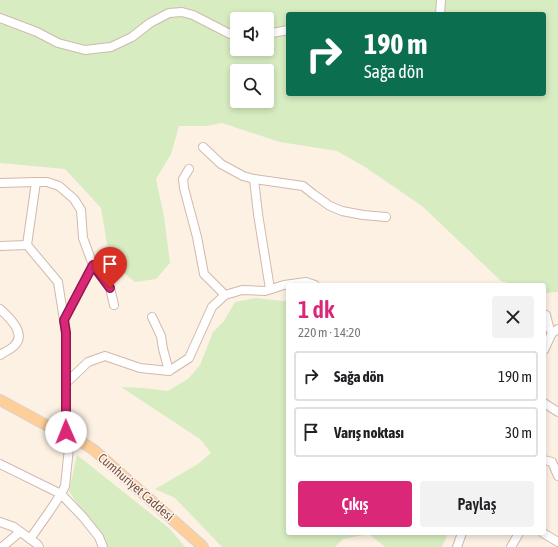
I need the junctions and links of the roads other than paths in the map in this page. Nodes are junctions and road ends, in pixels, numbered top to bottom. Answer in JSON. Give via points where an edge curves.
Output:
{"nodes":[{"id":1,"x":441,"y":0,"type":"edge"},
{"id":2,"x":440,"y":12,"type":"edge"},
{"id":3,"x":0,"y":18,"type":"edge"},
{"id":4,"x":286,"y":30,"type":"edge"},
{"id":5,"x":274,"y":33,"type":"edge"},
{"id":6,"x":230,"y":34,"type":"edge"},
{"id":7,"x":203,"y":147,"type":"dead end"},
{"id":8,"x":189,"y":169,"type":"dead end"},
{"id":9,"x":254,"y":179,"type":"junction"},
{"id":10,"x":36,"y":182,"type":"junction"},
{"id":11,"x":0,"y":183,"type":"edge"},
{"id":12,"x":386,"y":217,"type":"dead end"},
{"id":13,"x":0,"y":246,"type":"edge"},
{"id":14,"x":27,"y":246,"type":"junction"},
{"id":15,"x":93,"y":265,"type":"junction"},
{"id":16,"x":299,"y":283,"type":"edge"},
{"id":17,"x":309,"y":283,"type":"edge"},
{"id":18,"x":286,"y":285,"type":"edge"},
{"id":19,"x":270,"y":289,"type":"junction"},
{"id":20,"x":225,"y":295,"type":"junction"},
{"id":21,"x":114,"y":305,"type":"dead end"},
{"id":22,"x":0,"y":309,"type":"edge"},
{"id":23,"x":546,"y":315,"type":"dead end"},
{"id":24,"x":152,"y":317,"type":"dead end"},
{"id":25,"x":64,"y":320,"type":"junction"},
{"id":26,"x":555,"y":331,"type":"edge"},
{"id":27,"x":546,"y":347,"type":"edge"},
{"id":28,"x":0,"y":356,"type":"edge"},
{"id":29,"x":169,"y":371,"type":"junction"},
{"id":30,"x":66,"y":383,"type":"junction"},
{"id":31,"x":1,"y":403,"type":"edge"},
{"id":32,"x":546,"y":404,"type":"edge"},
{"id":33,"x":558,"y":412,"type":"edge"},
{"id":34,"x":66,"y":432,"type":"junction"},
{"id":35,"x":546,"y":460,"type":"edge"},
{"id":36,"x":0,"y":464,"type":"edge"},
{"id":37,"x":558,"y":476,"type":"edge"},
{"id":38,"x":61,"y":494,"type":"junction"},
{"id":39,"x":0,"y":522,"type":"edge"},
{"id":40,"x":20,"y":532,"type":"junction"},
{"id":41,"x":461,"y":535,"type":"edge"},
{"id":42,"x":518,"y":535,"type":"edge"},
{"id":43,"x":546,"y":535,"type":"edge"},
{"id":44,"x":30,"y":539,"type":"junction"},
{"id":45,"x":558,"y":542,"type":"edge"},
{"id":46,"x":2,"y":547,"type":"edge"},
{"id":47,"x":39,"y":547,"type":"edge"},
{"id":48,"x":103,"y":547,"type":"edge"},
{"id":49,"x":203,"y":547,"type":"edge"},
{"id":50,"x":457,"y":547,"type":"edge"},
{"id":51,"x":511,"y":547,"type":"edge"}],
"edges":[{"from":1,"to":2,"type":"street"},
{"from":3,"to":6,"type":"street","via":[[58,43],[85,50],[111,47],[169,13],[182,12],[194,15]]},
{"from":4,"to":5,"type":"street"},
{"from":7,"to":9,"type":"street","via":[[221,164]]},
{"from":8,"to":20,"type":"street","via":[[183,179],[184,188],[204,274]]},
{"from":9,"to":12,"type":"street","via":[[303,186],[342,212]]},
{"from":9,"to":19,"type":"street"},
{"from":10,"to":11,"type":"street"},
{"from":10,"to":14,"type":"street"},
{"from":10,"to":15,"type":"street","via":[[59,186],[74,199],[81,210],[83,238]]},
{"from":13,"to":14,"type":"street"},
{"from":14,"to":25,"type":"street","via":[[58,282]]},
{"from":15,"to":21,"type":"street","via":[[110,288]]},
{"from":15,"to":25,"type":"street"},
{"from":16,"to":17,"type":"street"},
{"from":18,"to":19,"type":"street"},
{"from":19,"to":20,"type":"street","via":[[242,290]]},
{"from":20,"to":29,"type":"street","via":[[212,306],[189,358]]},
{"from":22,"to":28,"type":"street","via":[[14,323],[20,338]]},
{"from":23,"to":26,"type":"street","via":[[549,327]]},
{"from":24,"to":29,"type":"street","via":[[161,336]]},
{"from":25,"to":30,"type":"street"},
{"from":26,"to":27,"type":"street"},
{"from":29,"to":30,"type":"street","via":[[140,368],[105,356],[88,362]]},
{"from":30,"to":34,"type":"street"},
{"from":31,"to":34,"type":"main road","name":"Cumhuriyet Caddesi"},
{"from":32,"to":33,"type":"street"},
{"from":34,"to":38,"type":"street","via":[[68,448]]},
{"from":34,"to":49,"type":"main road","name":"Cumhuriyet Caddesi","via":[[94,450]]},
{"from":35,"to":37,"type":"street","via":[[552,462]]},
{"from":36,"to":38,"type":"street"},
{"from":38,"to":44,"type":"street"},
{"from":38,"to":48,"type":"street","via":[[99,537]]},
{"from":39,"to":40,"type":"street"},
{"from":40,"to":44,"type":"street"},
{"from":40,"to":46,"type":"street"},
{"from":41,"to":50,"type":"street"},
{"from":42,"to":51,"type":"street"},
{"from":43,"to":45,"type":"street"},
{"from":44,"to":47,"type":"street"}]}
